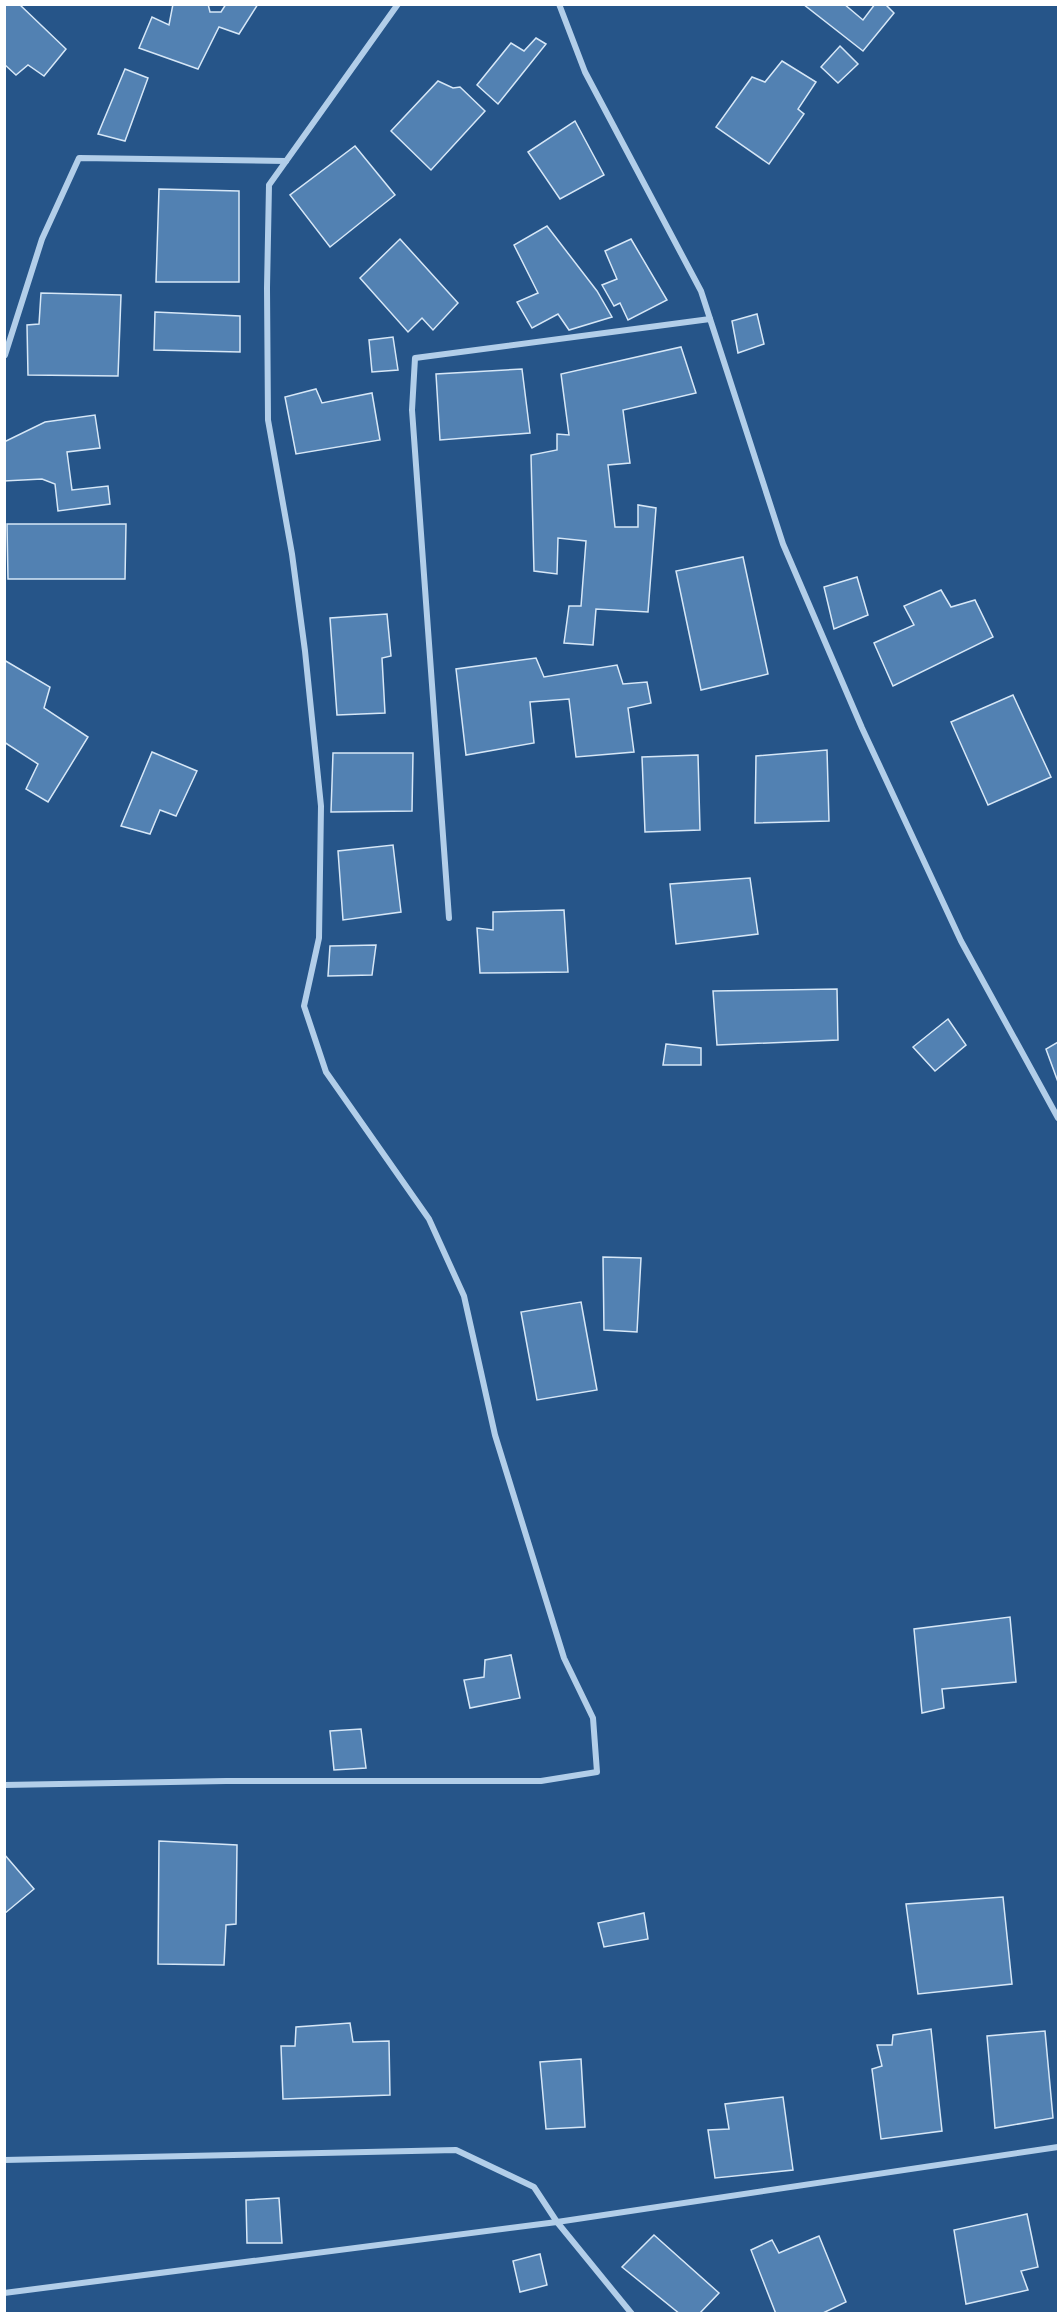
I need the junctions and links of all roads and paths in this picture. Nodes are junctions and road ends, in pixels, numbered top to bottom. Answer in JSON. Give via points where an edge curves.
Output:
{"nodes":[{"id":1,"x":398,"y":4,"type":"edge"},
{"id":2,"x":559,"y":4,"type":"edge"},
{"id":3,"x":286,"y":161,"type":"junction"},
{"id":4,"x":710,"y":319,"type":"junction"},
{"id":5,"x":5,"y":355,"type":"edge"},
{"id":6,"x":449,"y":918,"type":"dead end"},
{"id":7,"x":1059,"y":1118,"type":"edge"},
{"id":8,"x":4,"y":1785,"type":"edge"},
{"id":9,"x":1059,"y":2147,"type":"edge"},
{"id":10,"x":4,"y":2160,"type":"edge"},
{"id":11,"x":557,"y":2222,"type":"junction"},
{"id":12,"x":4,"y":2293,"type":"edge"},
{"id":13,"x":632,"y":2313,"type":"edge"}],
"edges":[{"from":1,"to":3,"type":"street"},
{"from":2,"to":4,"type":"street","via":[[585,72],[701,291]]},
{"from":3,"to":5,"type":"street","via":[[79,158],[42,239]]},
{"from":3,"to":8,"type":"street","via":[[269,184],[268,420],[292,554],[321,806],[319,938],[304,1006],[327,1072],[429,1219],[464,1296],[502,1457],[564,1658],[593,1718],[597,1772],[542,1781],[226,1780]]},
{"from":4,"to":6,"type":"street","via":[[416,358],[412,410]]},
{"from":4,"to":7,"type":"street","via":[[783,544],[862,728],[961,941]]},
{"from":9,"to":11,"type":"street"},
{"from":10,"to":11,"type":"street","via":[[456,2150],[534,2187]]},
{"from":11,"to":12,"type":"street"},
{"from":11,"to":13,"type":"street"}]}
